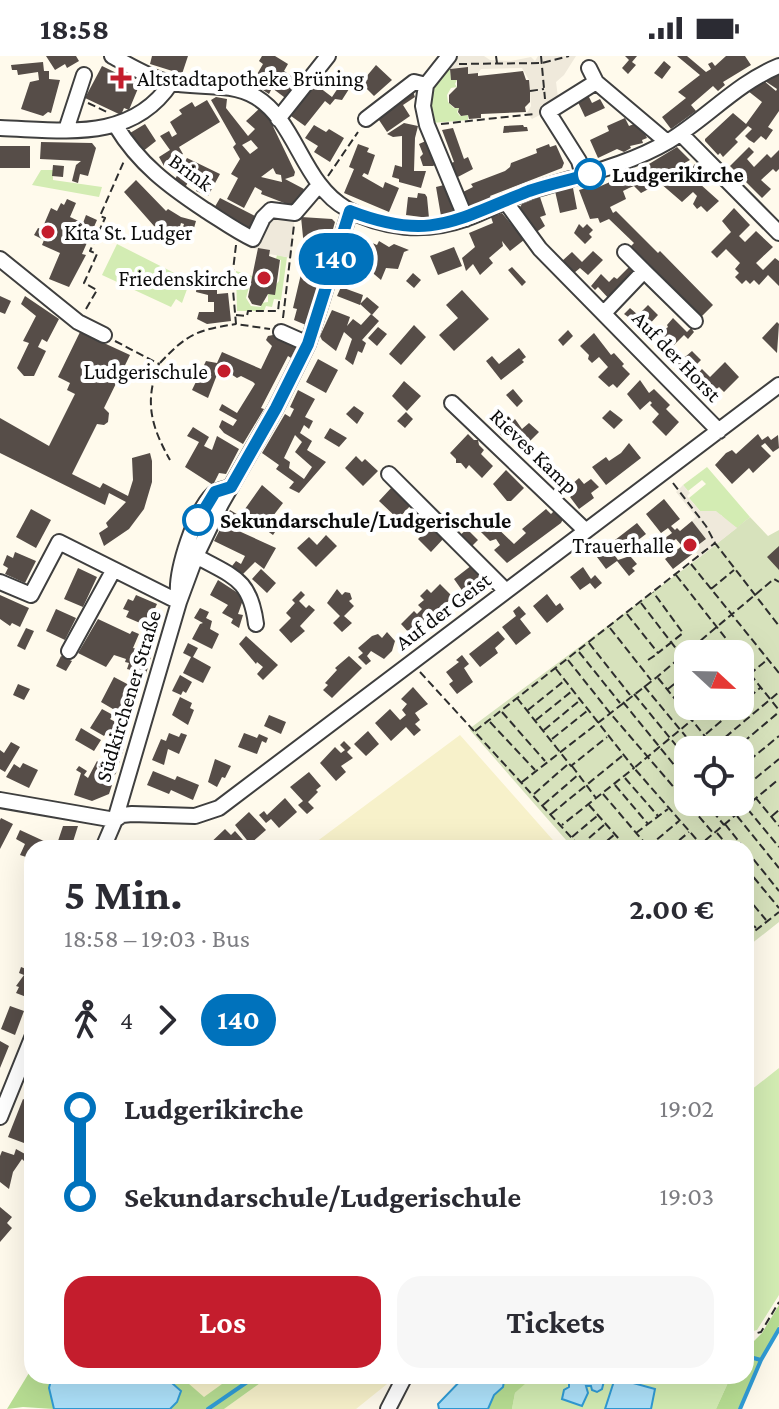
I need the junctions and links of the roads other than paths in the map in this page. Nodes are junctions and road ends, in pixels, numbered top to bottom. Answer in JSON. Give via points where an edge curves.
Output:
{"nodes":[{"id":1,"x":112,"y":56,"type":"edge"},
{"id":2,"x":328,"y":56,"type":"edge"},
{"id":3,"x":446,"y":61,"type":"edge"},
{"id":4,"x":779,"y":66,"type":"edge"},
{"id":5,"x":589,"y":68,"type":"dead end"},
{"id":6,"x":84,"y":75,"type":"dead end"},
{"id":7,"x":596,"y":82,"type":"junction"},
{"id":8,"x":171,"y":83,"type":"junction"},
{"id":9,"x":426,"y":85,"type":"junction"},
{"id":10,"x":278,"y":119,"type":"junction"},
{"id":11,"x":366,"y":119,"type":"road end"},
{"id":12,"x":116,"y":126,"type":"junction"},
{"id":13,"x":0,"y":128,"type":"edge"},
{"id":14,"x":66,"y":130,"type":"junction"},
{"id":15,"x":681,"y":134,"type":"junction"},
{"id":16,"x":667,"y":142,"type":"junction"},
{"id":17,"x":583,"y":176,"type":"junction"},
{"id":18,"x":319,"y":185,"type":"junction"},
{"id":19,"x":505,"y":201,"type":"junction"},
{"id":20,"x":350,"y":211,"type":"junction"},
{"id":21,"x":466,"y":219,"type":"junction"},
{"id":22,"x":779,"y":233,"type":"edge"},
{"id":23,"x":625,"y":252,"type":"dead end"},
{"id":24,"x":0,"y":259,"type":"edge"},
{"id":25,"x":644,"y":271,"type":"junction"},
{"id":26,"x":604,"y":313,"type":"junction"},
{"id":27,"x":695,"y":321,"type":"dead end"},
{"id":28,"x":281,"y":332,"type":"road end"},
{"id":29,"x":104,"y":335,"type":"road end"},
{"id":30,"x":308,"y":344,"type":"junction"},
{"id":31,"x":779,"y":385,"type":"edge"},
{"id":32,"x":452,"y":403,"type":"dead end"},
{"id":33,"x":719,"y":431,"type":"junction"},
{"id":34,"x":389,"y":474,"type":"dead end"},
{"id":35,"x":231,"y":487,"type":"junction"},
{"id":36,"x":586,"y":531,"type":"junction"},
{"id":37,"x":196,"y":556,"type":"junction"},
{"id":38,"x":113,"y":571,"type":"junction"},
{"id":39,"x":0,"y":582,"type":"edge"},
{"id":40,"x":506,"y":591,"type":"junction"},
{"id":41,"x":179,"y":602,"type":"junction"},
{"id":42,"x":256,"y":624,"type":"dead end"},
{"id":43,"x":69,"y":651,"type":"dead end"},
{"id":44,"x":0,"y":800,"type":"edge"},
{"id":45,"x":115,"y":820,"type":"junction"},
{"id":46,"x":106,"y":840,"type":"edge"},
{"id":47,"x":24,"y":1058,"type":"edge"},
{"id":48,"x":0,"y":1117,"type":"edge"},
{"id":49,"x":401,"y":1384,"type":"edge"},
{"id":50,"x":388,"y":1409,"type":"edge"}],
"edges":[{"from":1,"to":8,"type":"street"},
{"from":2,"to":10,"type":"street"},
{"from":3,"to":9,"type":"street"},
{"from":4,"to":15,"type":"street","via":[[754,77]]},
{"from":5,"to":7,"type":"street"},
{"from":6,"to":14,"type":"street"},
{"from":7,"to":16,"type":"street"},
{"from":7,"to":17,"type":"street","via":[[547,111]]},
{"from":8,"to":10,"type":"street","via":[[244,91]]},
{"from":8,"to":12,"type":"street","via":[[161,98]]},
{"from":9,"to":11,"type":"street","via":[[414,82]]},
{"from":9,"to":21,"type":"street","via":[[427,125]]},
{"from":10,"to":18,"type":"street"},
{"from":12,"to":14,"type":"street"},
{"from":12,"to":18,"type":"street","name":"Brink","via":[[161,181],[253,239],[271,210],[295,213]]},
{"from":13,"to":14,"type":"street"},
{"from":15,"to":16,"type":"street"},
{"from":15,"to":22,"type":"street"},
{"from":16,"to":17,"type":"street"},
{"from":17,"to":19,"type":"street"},
{"from":18,"to":20,"type":"street"},
{"from":19,"to":21,"type":"street"},
{"from":19,"to":26,"type":"street","name":"Auf der Horst","via":[[540,249]]},
{"from":20,"to":21,"type":"street","via":[[418,228]]},
{"from":20,"to":30,"type":"street","name":"Südkirchener Straße"},
{"from":23,"to":25,"type":"street","name":"Auf der Horst"},
{"from":24,"to":29,"type":"street","via":[[78,322]]},
{"from":25,"to":26,"type":"street","name":"Auf der Horst"},
{"from":25,"to":27,"type":"street","name":"Auf der Horst"},
{"from":26,"to":33,"type":"street","name":"Auf der Horst"},
{"from":28,"to":30,"type":"street"},
{"from":30,"to":35,"type":"street","name":"Südkirchener Straße"},
{"from":31,"to":33,"type":"street","name":"Auf der Geist"},
{"from":32,"to":36,"type":"street","name":"Rieves Kamp"},
{"from":33,"to":36,"type":"street","name":"Auf der Geist"},
{"from":34,"to":40,"type":"street"},
{"from":35,"to":37,"type":"street","name":"Südkirchener Straße"},
{"from":35,"to":41,"type":"street","via":[[215,492],[198,520],[179,565]]},
{"from":36,"to":40,"type":"street","name":"Auf der Geist"},
{"from":37,"to":41,"type":"street","name":"Südkirchener Straße"},
{"from":37,"to":42,"type":"street","via":[[241,582]]},
{"from":38,"to":39,"type":"street","via":[[59,542],[31,595]]},
{"from":38,"to":41,"type":"street"},
{"from":38,"to":43,"type":"street"},
{"from":40,"to":45,"type":"street","name":"Auf der Geist","via":[[219,808],[195,816],[132,814]]},
{"from":41,"to":45,"type":"street","name":"Südkirchener Straße"},
{"from":44,"to":45,"type":"street","name":"Auf der Geist"},
{"from":45,"to":46,"type":"street","name":"Südkirchener Straße"},
{"from":47,"to":48,"type":"street"},
{"from":49,"to":50,"type":"street"}]}
